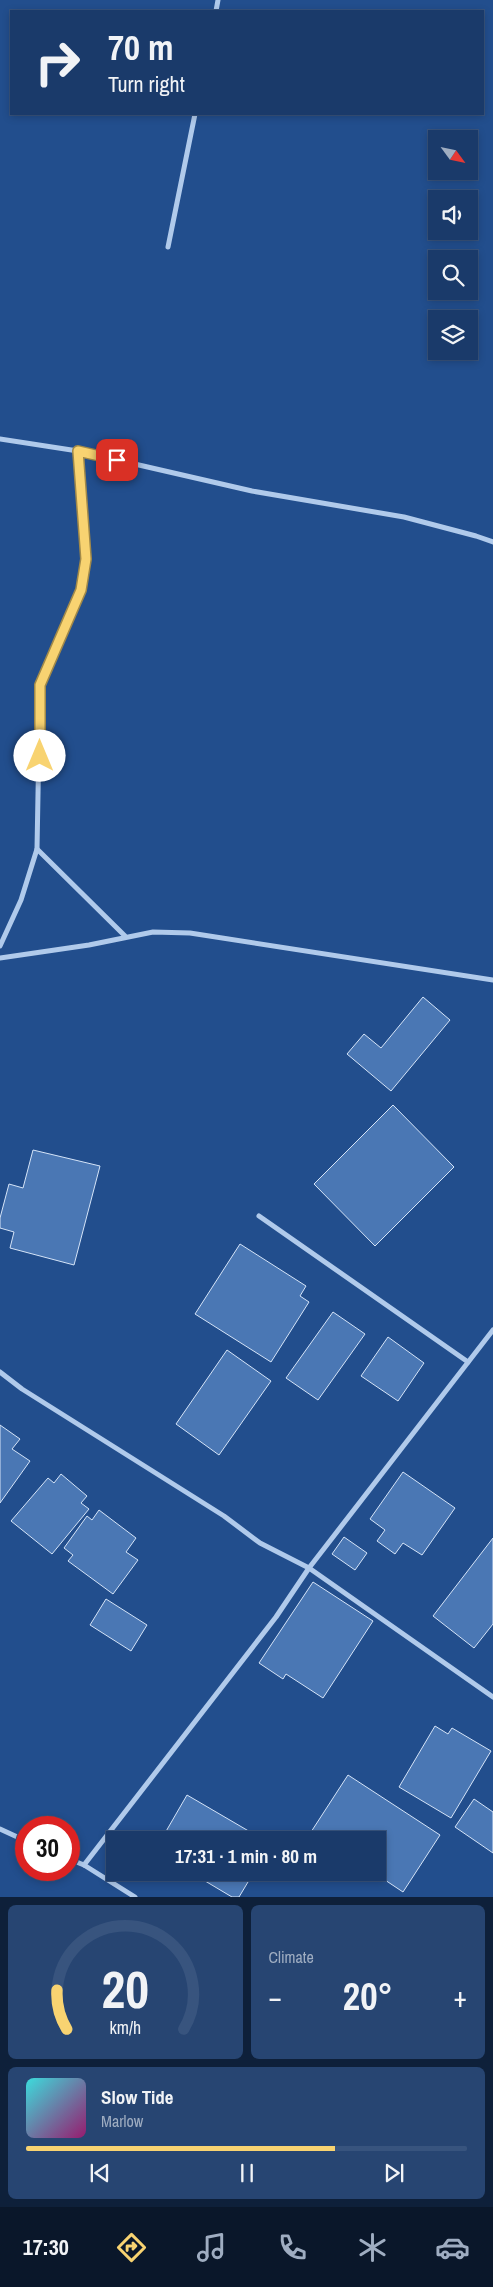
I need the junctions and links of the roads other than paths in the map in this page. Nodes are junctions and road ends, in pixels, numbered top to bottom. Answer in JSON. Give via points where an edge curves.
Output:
{"nodes":[{"id":1,"x":195,"y":115,"type":"edge"},
{"id":2,"x":168,"y":247,"type":"dead end"},
{"id":3,"x":0,"y":439,"type":"edge"},
{"id":4,"x":78,"y":451,"type":"junction"},
{"id":5,"x":493,"y":542,"type":"edge"},
{"id":6,"x":37,"y":850,"type":"junction"},
{"id":7,"x":125,"y":936,"type":"junction"},
{"id":8,"x":0,"y":946,"type":"edge"},
{"id":9,"x":0,"y":958,"type":"edge"},
{"id":10,"x":493,"y":980,"type":"edge"},
{"id":11,"x":259,"y":1216,"type":"dead end"},
{"id":12,"x":493,"y":1330,"type":"edge"},
{"id":13,"x":468,"y":1362,"type":"junction"},
{"id":14,"x":0,"y":1372,"type":"edge"},
{"id":15,"x":309,"y":1568,"type":"junction"},
{"id":16,"x":493,"y":1697,"type":"edge"},
{"id":17,"x":0,"y":1829,"type":"edge"},
{"id":18,"x":15,"y":1836,"type":"edge"},
{"id":19,"x":80,"y":1863,"type":"edge"},
{"id":20,"x":84,"y":1865,"type":"junction"},
{"id":21,"x":135,"y":1897,"type":"edge"}],
"edges":[{"from":1,"to":2,"type":"street"},
{"from":3,"to":4,"type":"street"},
{"from":4,"to":5,"type":"street","via":[[252,491],[404,517]]},
{"from":4,"to":6,"type":"street","via":[[86,559],[81,590],[40,685]]},
{"from":6,"to":7,"type":"street"},
{"from":6,"to":8,"type":"street","via":[[21,900]]},
{"from":7,"to":9,"type":"street","via":[[89,945]]},
{"from":7,"to":10,"type":"street","via":[[153,932],[190,933]]},
{"from":11,"to":13,"type":"street"},
{"from":12,"to":13,"type":"street"},
{"from":13,"to":15,"type":"street"},
{"from":14,"to":15,"type":"street","via":[[224,1516],[260,1543]]},
{"from":15,"to":16,"type":"street"},
{"from":15,"to":20,"type":"street","via":[[276,1617]]},
{"from":17,"to":18,"type":"street"},
{"from":19,"to":20,"type":"street"},
{"from":20,"to":21,"type":"street"}]}
